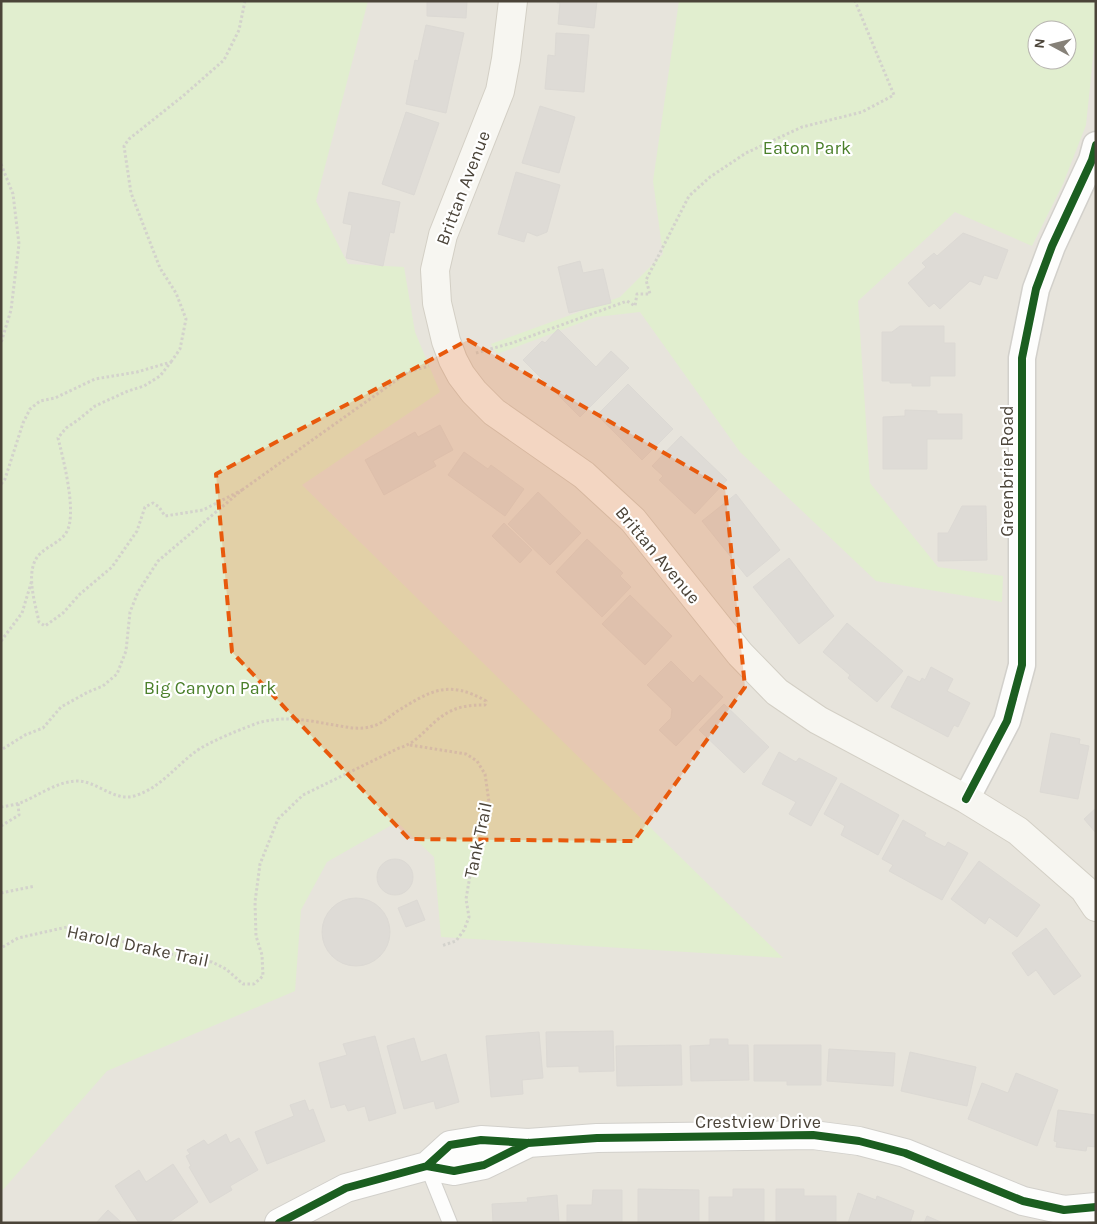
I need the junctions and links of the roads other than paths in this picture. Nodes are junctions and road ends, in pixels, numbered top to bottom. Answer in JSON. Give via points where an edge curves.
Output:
{"nodes":[{"id":1,"x":513,"y":1,"type":"edge"},
{"id":2,"x":1096,"y":145,"type":"edge"},
{"id":3,"x":966,"y":799,"type":"junction"},
{"id":4,"x":1096,"y":907,"type":"edge"},
{"id":5,"x":427,"y":1166,"type":"junction"},
{"id":6,"x":1096,"y":1207,"type":"edge"},
{"id":7,"x":280,"y":1223,"type":"edge"},
{"id":8,"x":450,"y":1223,"type":"edge"}],
"edges":[{"from":1,"to":3,"type":"main road","name":"Brittan Avenue","via":[[500,91],[443,235],[435,270],[437,303],[452,360],[474,392],[494,412],[584,475],[633,520],[740,654],[777,692],[818,720]]},
{"from":2,"to":3,"type":"street","name":"Greenbrier Road","via":[[1036,289],[1022,358],[1022,664],[1007,721]]},
{"from":3,"to":4,"type":"main road","name":"Brittan Avenue","via":[[1018,831],[1084,889]]},
{"from":5,"to":6,"type":"street","name":"Crestview Drive","via":[[450,1146],[481,1140],[528,1143],[597,1138],[813,1135],[859,1141],[905,1153],[1023,1201],[1064,1210]]},
{"from":5,"to":7,"type":"street","name":"Crestview Drive","via":[[346,1188]]},
{"from":5,"to":8,"type":"lane"}]}
